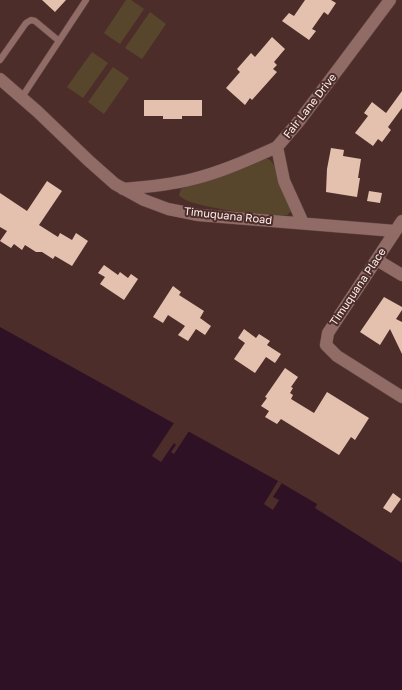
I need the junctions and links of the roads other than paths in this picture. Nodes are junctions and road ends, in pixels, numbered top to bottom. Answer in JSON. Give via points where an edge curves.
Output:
{"nodes":[{"id":1,"x":86,"y":0,"type":"edge"},
{"id":2,"x":390,"y":0,"type":"edge"},
{"id":3,"x":59,"y":41,"type":"junction"},
{"id":4,"x":1,"y":56,"type":"edge"},
{"id":5,"x":0,"y":79,"type":"edge"},
{"id":6,"x":22,"y":97,"type":"junction"},
{"id":7,"x":277,"y":147,"type":"junction"},
{"id":8,"x":123,"y":189,"type":"junction"},
{"id":9,"x":303,"y":223,"type":"junction"},
{"id":10,"x":399,"y":226,"type":"edge"},
{"id":11,"x":377,"y":260,"type":"junction"},
{"id":12,"x":402,"y":275,"type":"edge"},
{"id":13,"x":402,"y":397,"type":"edge"}],
"edges":[{"from":1,"to":3,"type":"lane"},
{"from":2,"to":7,"type":"street","name":"Fair Lane Drive","via":[[305,114]]},
{"from":3,"to":4,"type":"lane","via":[[35,21],[30,20]]},
{"from":3,"to":6,"type":"lane"},
{"from":5,"to":6,"type":"street","name":"Timuquana Road"},
{"from":6,"to":8,"type":"street","name":"Timuquana Road","via":[[88,161]]},
{"from":7,"to":8,"type":"street","via":[[194,179]]},
{"from":7,"to":9,"type":"street","name":"Fair Lane Drive","via":[[284,181]]},
{"from":8,"to":9,"type":"street","name":"Timuquana Road","via":[[144,200],[198,215]]},
{"from":9,"to":10,"type":"street","name":"Timuquana Road"},
{"from":10,"to":11,"type":"street","name":"Timuquana Place"},
{"from":11,"to":12,"type":"street"},
{"from":11,"to":13,"type":"street","name":"Timuquana Place","via":[[328,333],[326,346],[337,356]]}]}
